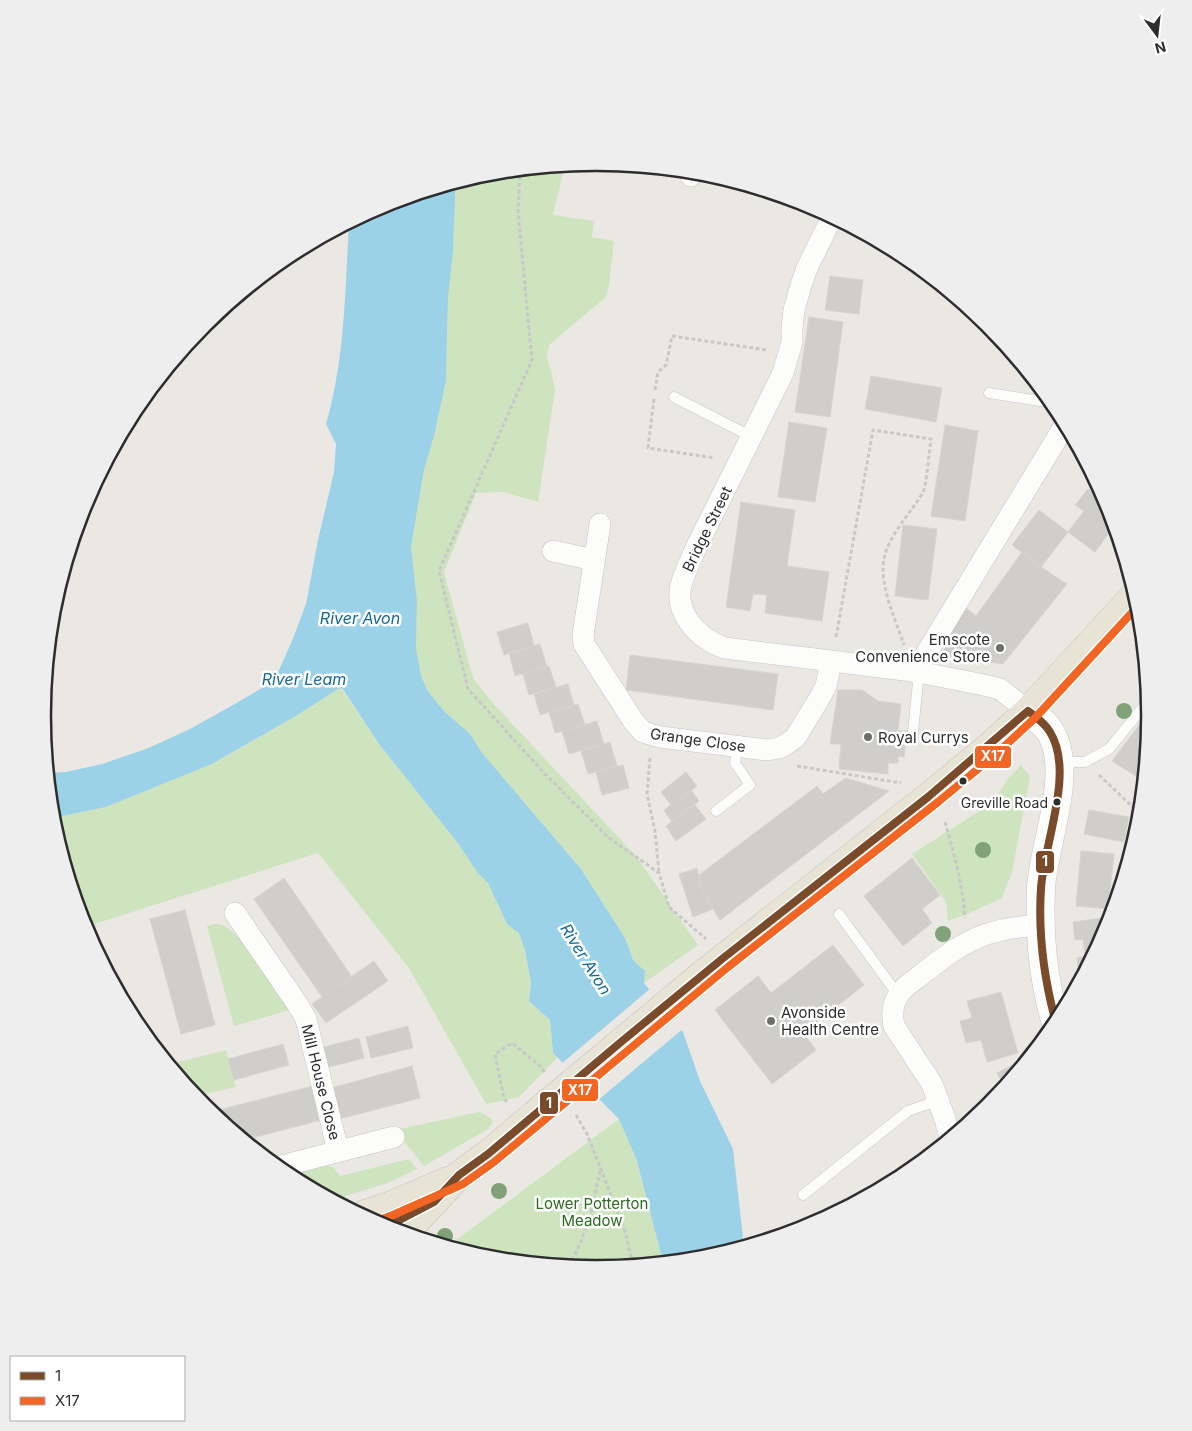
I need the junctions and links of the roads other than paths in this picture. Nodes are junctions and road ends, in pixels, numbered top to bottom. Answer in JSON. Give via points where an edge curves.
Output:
{"nodes":[{"id":1,"x":829,"y":223,"type":"edge"},
{"id":2,"x":990,"y":393,"type":"dead end"},
{"id":3,"x":674,"y":397,"type":"dead end"},
{"id":4,"x":1040,"y":401,"type":"edge"},
{"id":5,"x":1061,"y":432,"type":"edge"},
{"id":6,"x":752,"y":437,"type":"junction"},
{"id":7,"x":600,"y":524,"type":"dead end"},
{"id":8,"x":553,"y":551,"type":"dead end"},
{"id":9,"x":594,"y":560,"type":"junction"},
{"id":10,"x":1128,"y":602,"type":"edge"},
{"id":11,"x":831,"y":662,"type":"junction"},
{"id":12,"x":916,"y":672,"type":"junction"},
{"id":13,"x":1141,"y":710,"type":"edge"},
{"id":14,"x":1028,"y":711,"type":"junction"},
{"id":15,"x":913,"y":731,"type":"dead end"},
{"id":16,"x":737,"y":745,"type":"junction"},
{"id":17,"x":1059,"y":762,"type":"junction"},
{"id":18,"x":716,"y":811,"type":"dead end"},
{"id":19,"x":235,"y":913,"type":"dead end"},
{"id":20,"x":839,"y":914,"type":"dead end"},
{"id":21,"x":1040,"y":925,"type":"junction"},
{"id":22,"x":898,"y":995,"type":"junction"},
{"id":23,"x":1053,"y":1011,"type":"edge"},
{"id":24,"x":939,"y":1100,"type":"junction"},
{"id":25,"x":948,"y":1131,"type":"edge"},
{"id":26,"x":394,"y":1137,"type":"dead end"},
{"id":27,"x":338,"y":1151,"type":"junction"},
{"id":28,"x":288,"y":1164,"type":"edge"},
{"id":29,"x":459,"y":1175,"type":"junction"},
{"id":30,"x":803,"y":1195,"type":"dead end"},
{"id":31,"x":434,"y":1202,"type":"junction"},
{"id":32,"x":372,"y":1212,"type":"edge"},
{"id":33,"x":396,"y":1222,"type":"edge"},
{"id":34,"x":410,"y":1227,"type":"edge"}],
"edges":[{"from":1,"to":6,"type":"street","name":"Bridge Street","via":[[800,285],[792,342],[783,373]]},
{"from":2,"to":4,"type":"lane"},
{"from":3,"to":6,"type":"lane"},
{"from":5,"to":12,"type":"street"},
{"from":6,"to":11,"type":"street","name":"Bridge Street","via":[[681,582],[681,605],[692,626],[716,645]]},
{"from":7,"to":9,"type":"street","name":"Grange Close"},
{"from":8,"to":9,"type":"street"},
{"from":9,"to":16,"type":"street","name":"Grange Close","via":[[584,647],[637,727],[651,735]]},
{"from":10,"to":14,"type":"main road"},
{"from":11,"to":12,"type":"street","name":"Bridge Street"},
{"from":11,"to":16,"type":"street","name":"Grange Close","via":[[826,686],[794,738],[785,745],[767,750]]},
{"from":12,"to":14,"type":"street","name":"Bridge Street","via":[[1000,688]]},
{"from":12,"to":15,"type":"lane"},
{"from":13,"to":17,"type":"lane","via":[[1109,749],[1085,762]]},
{"from":14,"to":17,"type":"street","via":[[1052,734]]},
{"from":14,"to":29,"type":"main road","bridge":true,"via":[[932,794],[703,974]]},
{"from":16,"to":18,"type":"lane","via":[[734,763],[750,785]]},
{"from":17,"to":21,"type":"street","via":[[1057,803],[1041,885]]},
{"from":19,"to":27,"type":"street","name":"Mill House Close","via":[[306,1019]]},
{"from":20,"to":22,"type":"lane"},
{"from":21,"to":22,"type":"street","via":[[1005,929],[972,940]]},
{"from":21,"to":23,"type":"street"},
{"from":22,"to":24,"type":"street","via":[[892,1015],[894,1026],[924,1070]]},
{"from":24,"to":25,"type":"street"},
{"from":24,"to":30,"type":"lane","via":[[908,1111]]},
{"from":26,"to":27,"type":"street"},
{"from":27,"to":28,"type":"street"},
{"from":29,"to":31,"type":"main road"},
{"from":29,"to":32,"type":"main road"},
{"from":31,"to":33,"type":"street"},
{"from":31,"to":34,"type":"main road"}]}
